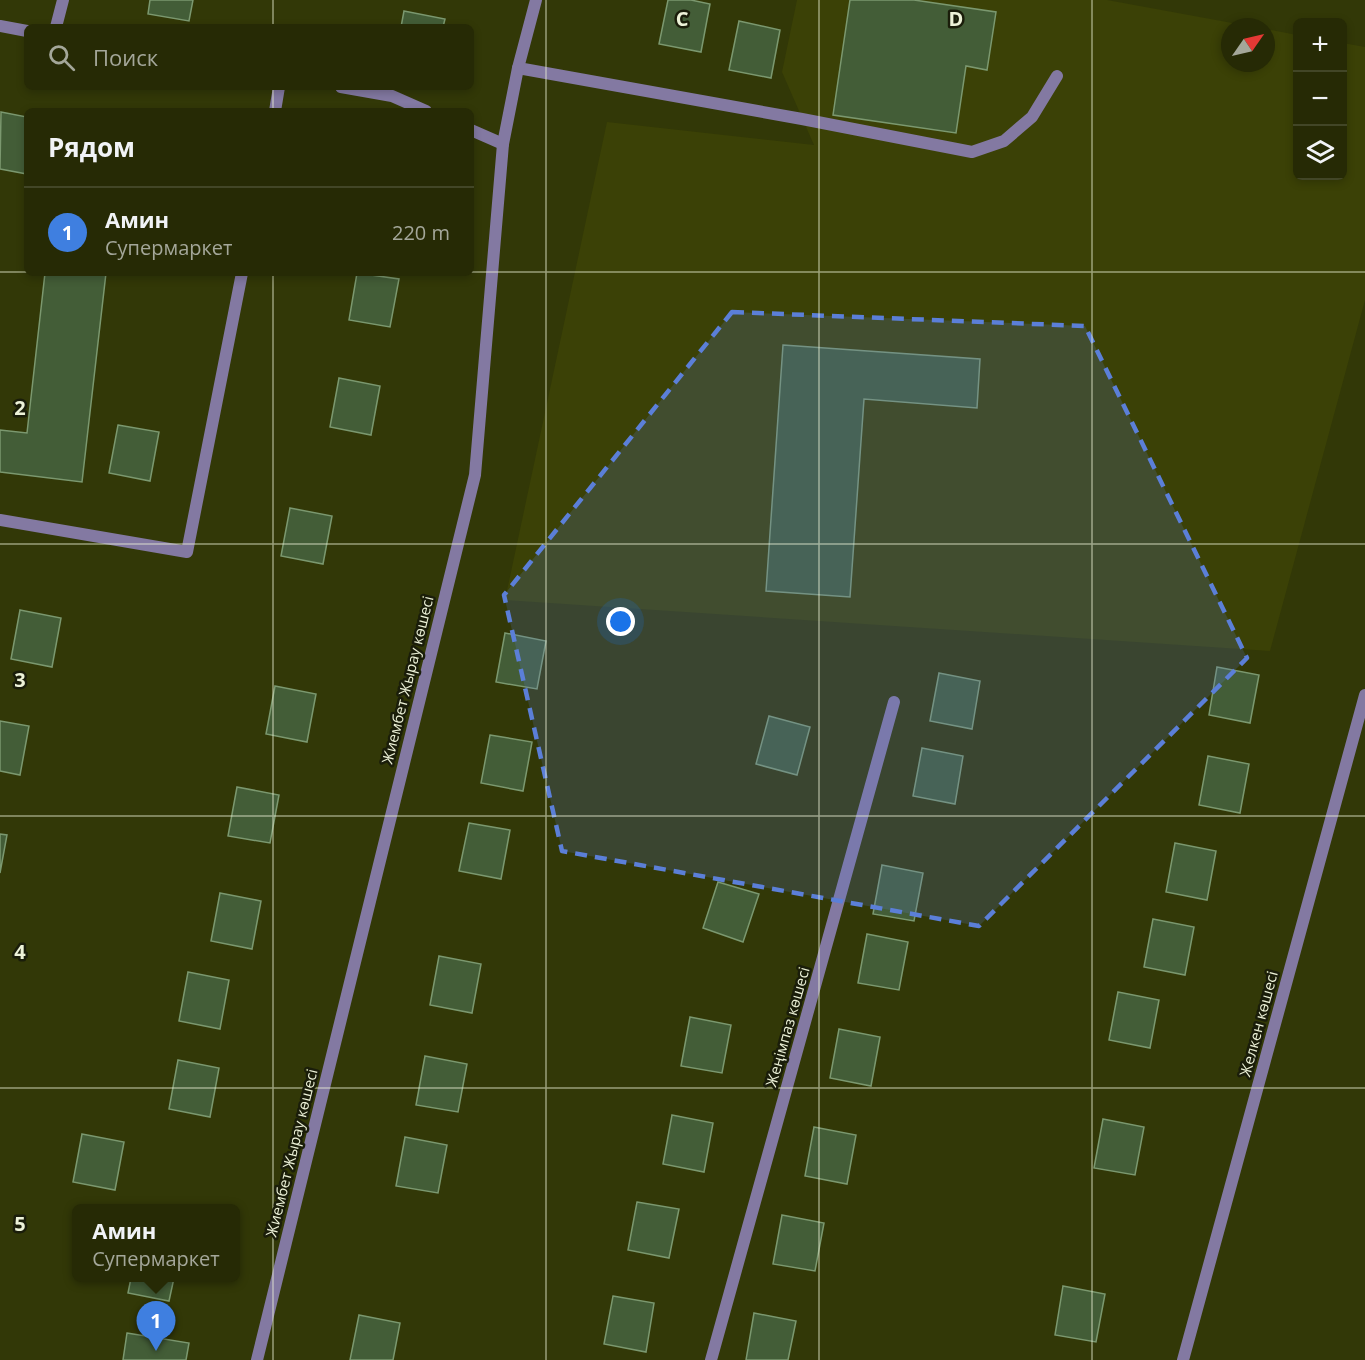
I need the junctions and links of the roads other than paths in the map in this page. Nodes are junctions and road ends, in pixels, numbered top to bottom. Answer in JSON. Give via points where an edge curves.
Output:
{"nodes":[{"id":1,"x":63,"y":0,"type":"edge"},
{"id":2,"x":536,"y":0,"type":"edge"},
{"id":3,"x":57,"y":24,"type":"edge"},
{"id":4,"x":0,"y":26,"type":"edge"},
{"id":5,"x":24,"y":30,"type":"edge"},
{"id":6,"x":518,"y":68,"type":"junction"},
{"id":7,"x":1057,"y":76,"type":"dead end"},
{"id":8,"x":278,"y":90,"type":"edge"},
{"id":9,"x":358,"y":90,"type":"edge"},
{"id":10,"x":276,"y":108,"type":"edge"},
{"id":11,"x":419,"y":108,"type":"edge"},
{"id":12,"x":474,"y":131,"type":"edge"},
{"id":13,"x":503,"y":144,"type":"junction"},
{"id":14,"x":241,"y":276,"type":"edge"},
{"id":15,"x":0,"y":520,"type":"edge"},
{"id":16,"x":1365,"y":695,"type":"edge"},
{"id":17,"x":894,"y":702,"type":"dead end"},
{"id":18,"x":258,"y":1360,"type":"edge"},
{"id":19,"x":711,"y":1360,"type":"edge"},
{"id":20,"x":1183,"y":1360,"type":"edge"}],
"edges":[{"from":1,"to":3,"type":"street"},
{"from":2,"to":6,"type":"street","name":"Жиембет Жырау көшесі"},
{"from":4,"to":5,"type":"street"},
{"from":6,"to":7,"type":"street","via":[[972,152],[1004,141],[1032,117]]},
{"from":6,"to":13,"type":"street","name":"Жиембет Жырау көшесі"},
{"from":8,"to":10,"type":"street"},
{"from":9,"to":11,"type":"street","via":[[392,96]]},
{"from":12,"to":13,"type":"street"},
{"from":13,"to":18,"type":"street","name":"Жиембет Жырау көшесі","via":[[475,475]]},
{"from":14,"to":15,"type":"street","via":[[187,552]]},
{"from":16,"to":20,"type":"street","name":"Желкен көшесі"},
{"from":17,"to":19,"type":"street","name":"Жеңімпаз көшесі"}]}
